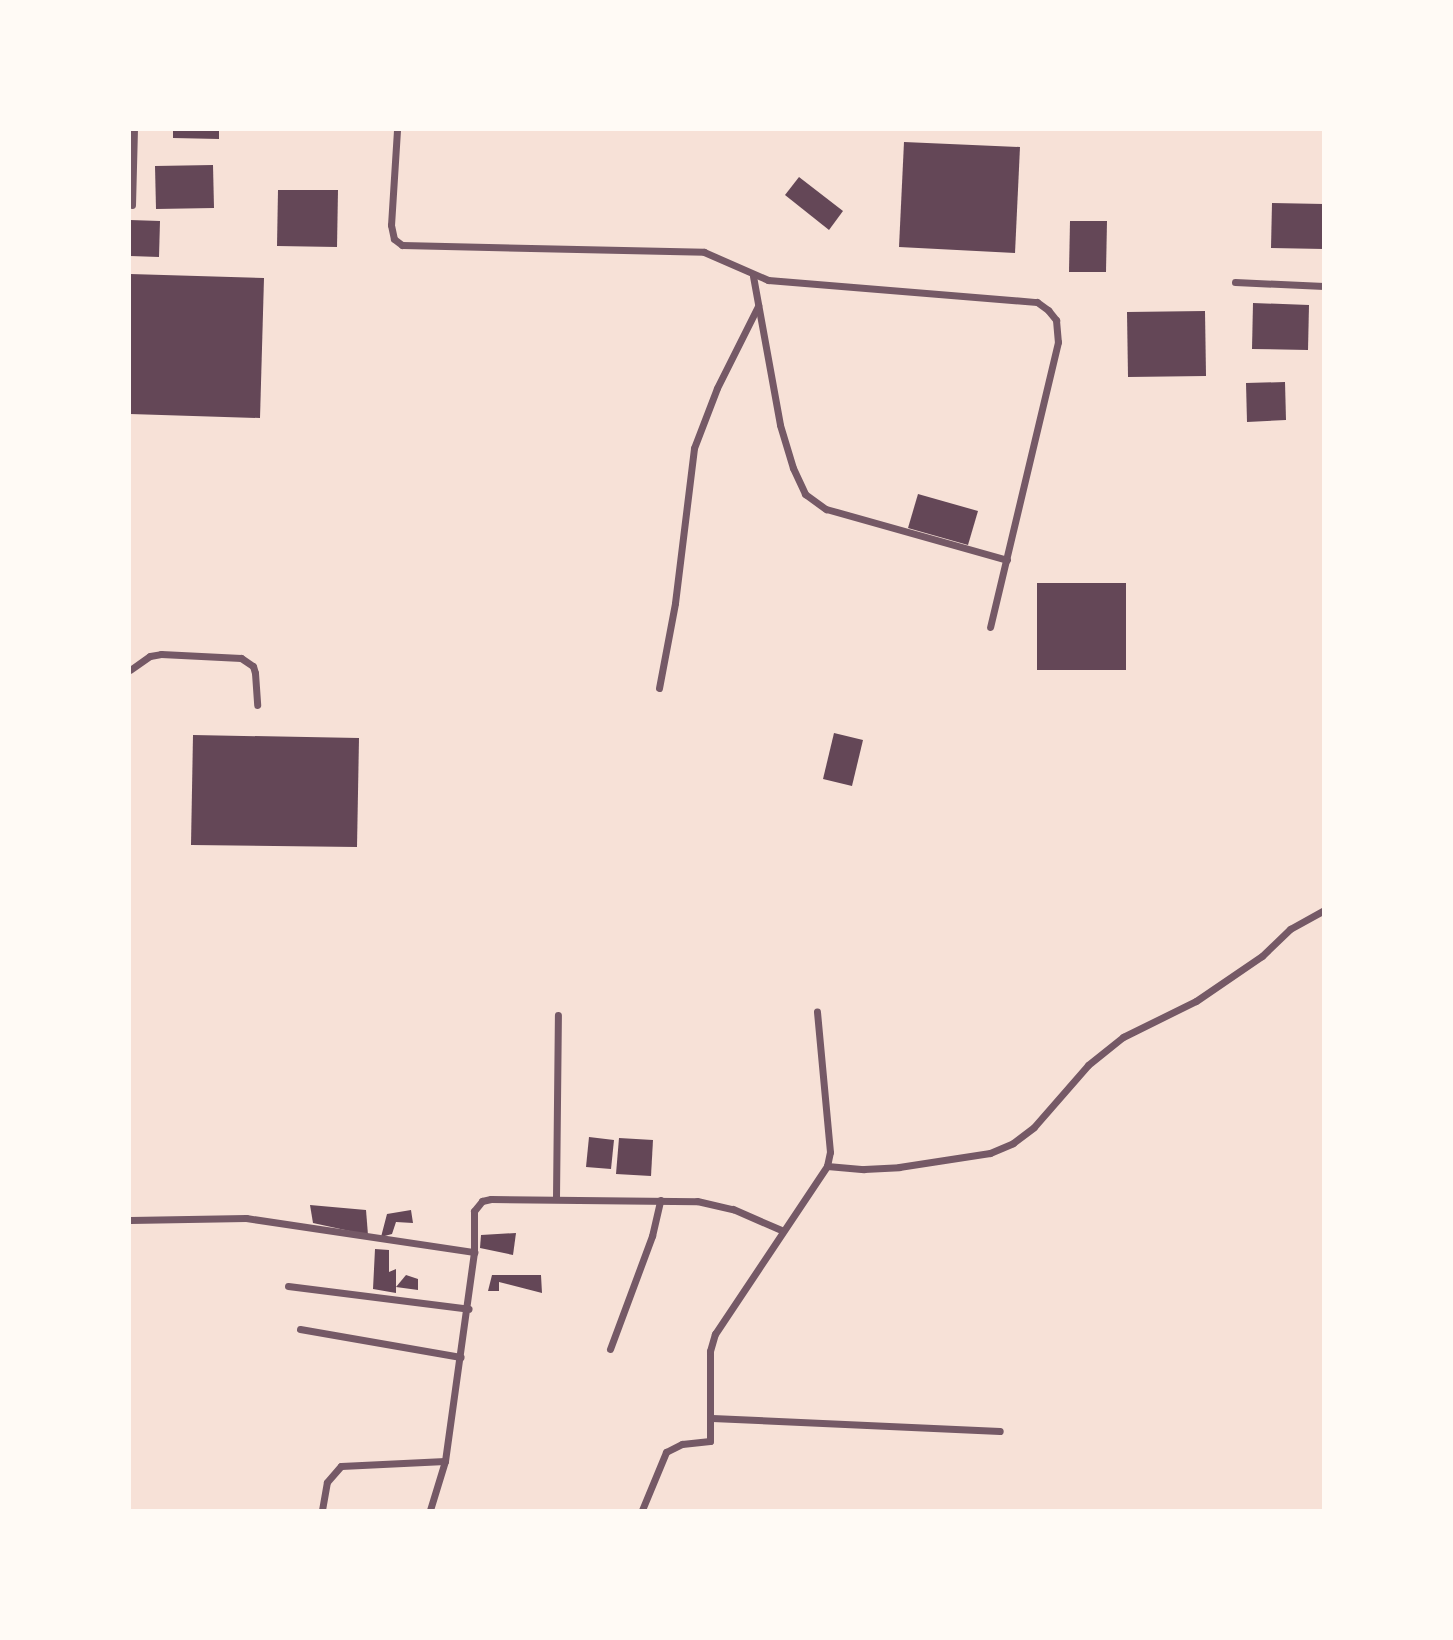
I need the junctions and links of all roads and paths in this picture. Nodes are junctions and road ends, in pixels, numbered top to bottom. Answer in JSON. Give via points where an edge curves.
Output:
{"nodes":[{"id":1,"x":134,"y":130,"type":"edge"},
{"id":2,"x":397,"y":130,"type":"edge"},
{"id":3,"x":132,"y":205,"type":"dead end"},
{"id":4,"x":753,"y":276,"type":"junction"},
{"id":5,"x":1235,"y":282,"type":"dead end"},
{"id":6,"x":1324,"y":286,"type":"edge"},
{"id":7,"x":758,"y":305,"type":"junction"},
{"id":8,"x":1007,"y":559,"type":"junction"},
{"id":9,"x":989,"y":627,"type":"dead end"},
{"id":10,"x":130,"y":670,"type":"edge"},
{"id":11,"x":659,"y":688,"type":"dead end"},
{"id":12,"x":257,"y":705,"type":"dead end"},
{"id":13,"x":1324,"y":909,"type":"edge"},
{"id":14,"x":817,"y":1012,"type":"dead end"},
{"id":15,"x":558,"y":1015,"type":"dead end"},
{"id":16,"x":827,"y":1166,"type":"junction"},
{"id":17,"x":556,"y":1198,"type":"junction"},
{"id":18,"x":660,"y":1200,"type":"junction"},
{"id":19,"x":130,"y":1220,"type":"edge"},
{"id":20,"x":781,"y":1230,"type":"junction"},
{"id":21,"x":474,"y":1252,"type":"junction"},
{"id":22,"x":288,"y":1286,"type":"dead end"},
{"id":23,"x":468,"y":1309,"type":"junction"},
{"id":24,"x":300,"y":1329,"type":"dead end"},
{"id":25,"x":610,"y":1349,"type":"dead end"},
{"id":26,"x":461,"y":1357,"type":"junction"},
{"id":27,"x":712,"y":1418,"type":"junction"},
{"id":28,"x":1000,"y":1431,"type":"dead end"},
{"id":29,"x":444,"y":1461,"type":"junction"},
{"id":30,"x":322,"y":1510,"type":"edge"},
{"id":31,"x":430,"y":1510,"type":"edge"},
{"id":32,"x":642,"y":1510,"type":"edge"}],
"edges":[{"from":1,"to":3,"type":"street"},
{"from":2,"to":4,"type":"street","via":[[391,225],[398,243],[704,252]]},
{"from":4,"to":7,"type":"street"},
{"from":4,"to":8,"type":"street","via":[[796,284],[1037,302],[1052,314],[1059,329],[1058,342]]},
{"from":5,"to":6,"type":"street"},
{"from":7,"to":8,"type":"street","via":[[780,425],[805,494],[826,509]]},
{"from":7,"to":11,"type":"street","via":[[707,410],[694,448],[675,603]]},
{"from":8,"to":9,"type":"street"},
{"from":10,"to":12,"type":"street","via":[[161,654],[241,658],[253,666]]},
{"from":13,"to":16,"type":"street","via":[[1290,929],[1253,963],[1196,1001],[1112,1045],[1013,1143],[981,1155],[899,1167]]},
{"from":14,"to":16,"type":"street","via":[[830,1152]]},
{"from":15,"to":17,"type":"street"},
{"from":16,"to":20,"type":"street"},
{"from":17,"to":18,"type":"street"},
{"from":17,"to":21,"type":"street","via":[[482,1201],[474,1211]]},
{"from":18,"to":20,"type":"street","via":[[697,1201],[733,1209]]},
{"from":18,"to":25,"type":"street","via":[[652,1236]]},
{"from":19,"to":21,"type":"street","via":[[246,1218]]},
{"from":20,"to":27,"type":"street","via":[[715,1334],[710,1350]]},
{"from":21,"to":23,"type":"street"},
{"from":22,"to":23,"type":"street"},
{"from":23,"to":26,"type":"street"},
{"from":24,"to":26,"type":"street"},
{"from":26,"to":29,"type":"street"},
{"from":27,"to":28,"type":"street"},
{"from":27,"to":32,"type":"street","via":[[710,1441],[682,1444],[666,1452]]},
{"from":29,"to":30,"type":"street","via":[[341,1466],[327,1482]]},
{"from":29,"to":31,"type":"street"}]}
